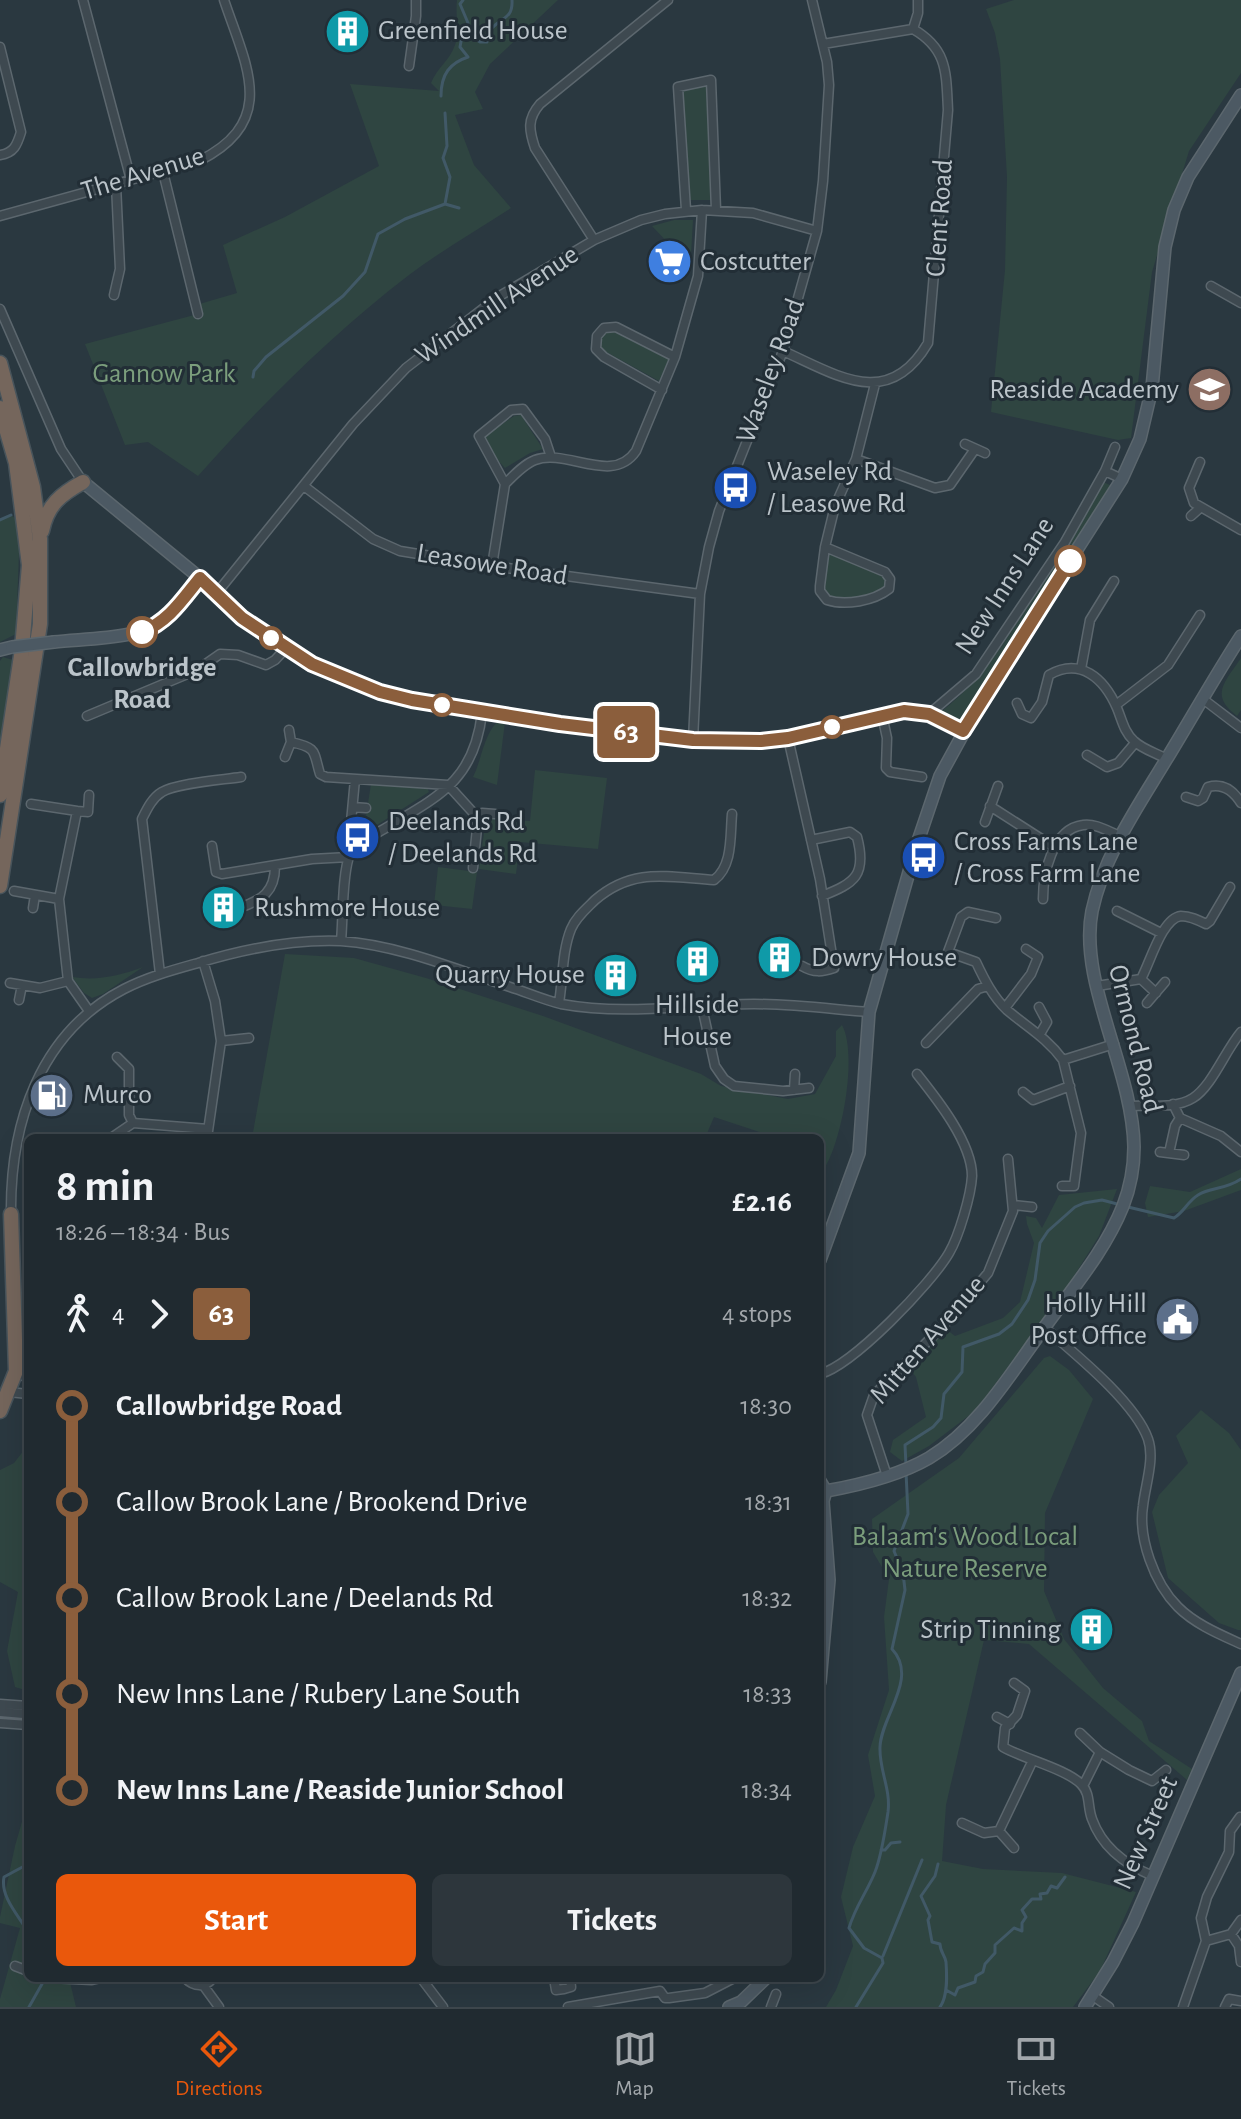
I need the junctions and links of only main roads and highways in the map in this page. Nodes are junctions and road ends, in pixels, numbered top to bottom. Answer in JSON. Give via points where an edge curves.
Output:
{"nodes":[{"id":1,"x":0,"y":363,"type":"edge"},
{"id":2,"x":0,"y":408,"type":"edge"},
{"id":3,"x":28,"y":461,"type":"junction"},
{"id":4,"x":83,"y":482,"type":"road end"},
{"id":5,"x":65,"y":492,"type":"junction"},
{"id":6,"x":40,"y":539,"type":"junction"},
{"id":7,"x":0,"y":795,"type":"edge"},
{"id":8,"x":7,"y":888,"type":"edge"},
{"id":9,"x":4,"y":1215,"type":"edge"},
{"id":10,"x":22,"y":1375,"type":"edge"},
{"id":11,"x":0,"y":1411,"type":"edge"}],
"edges":[{"from":1,"to":3,"type":"highway"},
{"from":2,"to":7,"type":"highway","via":[[16,463],[29,565]]},
{"from":3,"to":5,"type":"highway","via":[[41,490]]},
{"from":3,"to":6,"type":"highway"},
{"from":4,"to":5,"type":"highway"},
{"from":5,"to":6,"type":"highway","via":[[47,512]]},
{"from":6,"to":8,"type":"highway","via":[[40,624]]},
{"from":9,"to":10,"type":"highway"},
{"from":10,"to":11,"type":"highway"}]}
